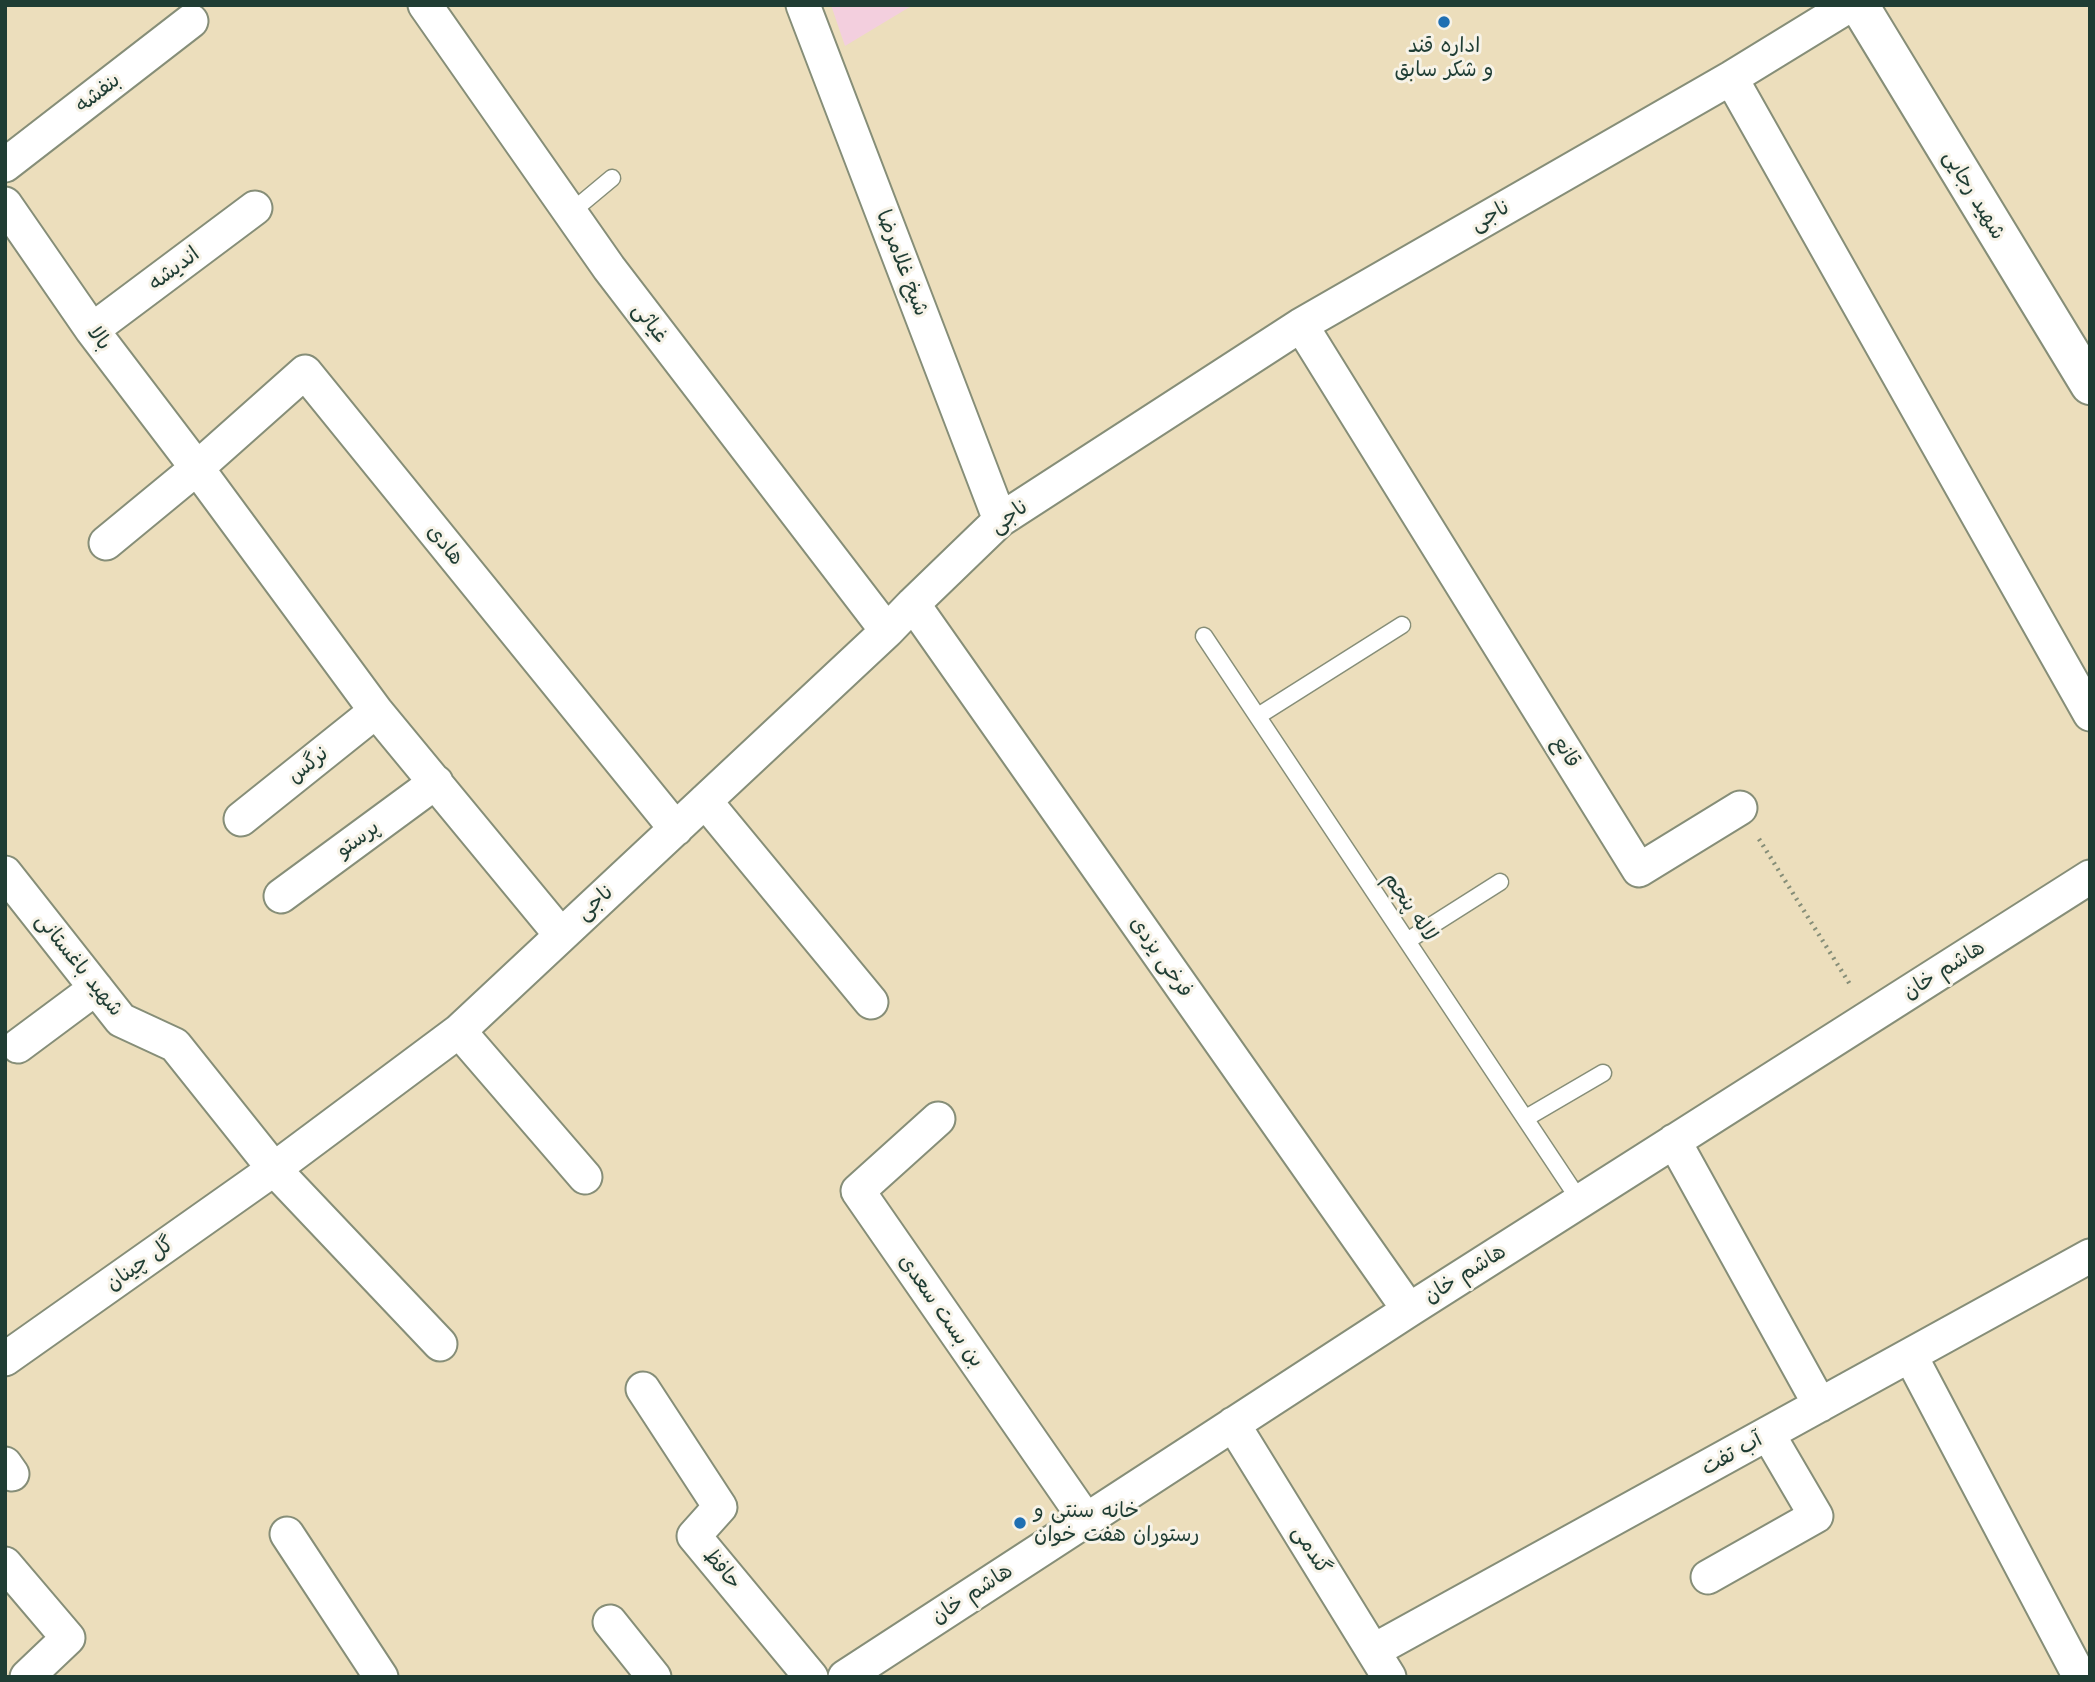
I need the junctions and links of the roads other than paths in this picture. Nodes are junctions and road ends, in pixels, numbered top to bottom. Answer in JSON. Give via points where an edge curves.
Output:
{"nodes":[{"id":1,"x":425,"y":5,"type":"edge"},
{"id":2,"x":803,"y":5,"type":"edge"},
{"id":3,"x":1850,"y":5,"type":"edge"},
{"id":4,"x":1859,"y":5,"type":"edge"},
{"id":5,"x":191,"y":21,"type":"dead end"},
{"id":6,"x":1731,"y":78,"type":"junction"},
{"id":7,"x":5,"y":165,"type":"edge"},
{"id":8,"x":612,"y":178,"type":"dead end"},
{"id":9,"x":255,"y":208,"type":"dead end"},
{"id":10,"x":570,"y":213,"type":"junction"},
{"id":11,"x":10,"y":220,"type":"edge"},
{"id":12,"x":1301,"y":325,"type":"junction"},
{"id":13,"x":92,"y":330,"type":"junction"},
{"id":14,"x":2090,"y":385,"type":"edge"},
{"id":15,"x":197,"y":468,"type":"junction"},
{"id":16,"x":1000,"y":520,"type":"junction"},
{"id":17,"x":106,"y":543,"type":"dead end"},
{"id":18,"x":913,"y":604,"type":"junction"},
{"id":19,"x":1402,"y":625,"type":"dead end"},
{"id":20,"x":887,"y":631,"type":"junction"},
{"id":21,"x":1204,"y":636,"type":"dead end"},
{"id":22,"x":376,"y":710,"type":"junction"},
{"id":23,"x":2090,"y":714,"type":"edge"},
{"id":24,"x":1258,"y":716,"type":"junction"},
{"id":25,"x":436,"y":782,"type":"junction"},
{"id":26,"x":705,"y":802,"type":"junction"},
{"id":27,"x":1740,"y":808,"type":"road end"},
{"id":28,"x":241,"y":819,"type":"dead end"},
{"id":29,"x":676,"y":829,"type":"junction"},
{"id":30,"x":5,"y":873,"type":"edge"},
{"id":31,"x":2090,"y":877,"type":"edge"},
{"id":32,"x":1500,"y":882,"type":"dead end"},
{"id":33,"x":281,"y":896,"type":"dead end"},
{"id":34,"x":561,"y":935,"type":"junction"},
{"id":35,"x":1407,"y":940,"type":"junction"},
{"id":36,"x":96,"y":988,"type":"junction"},
{"id":37,"x":871,"y":1002,"type":"dead end"},
{"id":38,"x":459,"y":1031,"type":"junction"},
{"id":39,"x":18,"y":1046,"type":"dead end"},
{"id":40,"x":1603,"y":1073,"type":"dead end"},
{"id":41,"x":1526,"y":1118,"type":"junction"},
{"id":42,"x":938,"y":1119,"type":"dead end"},
{"id":43,"x":1674,"y":1141,"type":"junction"},
{"id":44,"x":274,"y":1169,"type":"junction"},
{"id":45,"x":585,"y":1177,"type":"dead end"},
{"id":46,"x":1580,"y":1201,"type":"junction"},
{"id":47,"x":2090,"y":1256,"type":"edge"},
{"id":48,"x":1409,"y":1310,"type":"junction"},
{"id":49,"x":440,"y":1343,"type":"dead end"},
{"id":50,"x":1910,"y":1355,"type":"junction"},
{"id":51,"x":5,"y":1359,"type":"edge"},
{"id":52,"x":643,"y":1389,"type":"dead end"},
{"id":53,"x":1820,"y":1405,"type":"junction"},
{"id":54,"x":1233,"y":1424,"type":"junction"},
{"id":55,"x":1768,"y":1433,"type":"junction"},
{"id":56,"x":1086,"y":1520,"type":"junction"},
{"id":57,"x":287,"y":1534,"type":"dead end"},
{"id":58,"x":5,"y":1564,"type":"edge"},
{"id":59,"x":1708,"y":1577,"type":"dead end"},
{"id":60,"x":610,"y":1622,"type":"dead end"},
{"id":61,"x":1381,"y":1664,"type":"edge"},
{"id":62,"x":27,"y":1677,"type":"edge"},
{"id":63,"x":382,"y":1677,"type":"edge"},
{"id":64,"x":654,"y":1677,"type":"edge"},
{"id":65,"x":811,"y":1677,"type":"edge"},
{"id":66,"x":845,"y":1677,"type":"edge"},
{"id":67,"x":2080,"y":1677,"type":"edge"}],
"edges":[{"from":1,"to":10,"type":"street","name":"غیاثی"},
{"from":2,"to":16,"type":"street","name":"شیخ غلامرضا"},
{"from":3,"to":6,"type":"street","name":"ناجی"},
{"from":4,"to":14,"type":"main road","name":"شهید رجایی"},
{"from":5,"to":7,"type":"street","name":"بنفشه"},
{"from":6,"to":12,"type":"street","name":"ناجی"},
{"from":6,"to":23,"type":"street"},
{"from":8,"to":10,"type":"lane"},
{"from":9,"to":13,"type":"street","name":"اندیشه"},
{"from":10,"to":20,"type":"street","name":"غیاثی"},
{"from":11,"to":13,"type":"street","name":"بالا"},
{"from":12,"to":16,"type":"street","name":"ناجی"},
{"from":12,"to":27,"type":"street","name":"قانع","via":[[1639,870]]},
{"from":13,"to":15,"type":"street","name":"بالا"},
{"from":15,"to":17,"type":"street"},
{"from":15,"to":22,"type":"street","name":"بالا"},
{"from":15,"to":29,"type":"street","name":"هادی","via":[[304,372]]},
{"from":16,"to":18,"type":"street","name":"ناجی"},
{"from":18,"to":20,"type":"street","name":"ناجی"},
{"from":18,"to":48,"type":"street","name":"فرخی یزدی"},
{"from":19,"to":24,"type":"lane"},
{"from":20,"to":26,"type":"street","name":"ناجی"},
{"from":21,"to":24,"type":"lane","name":"لاله پنجم"},
{"from":22,"to":25,"type":"street","name":"بالا"},
{"from":22,"to":28,"type":"street","name":"نرگس"},
{"from":24,"to":35,"type":"lane","name":"لاله پنجم"},
{"from":25,"to":33,"type":"street","name":"پرستو"},
{"from":25,"to":34,"type":"street","name":"بالا"},
{"from":26,"to":29,"type":"street","name":"ناجی"},
{"from":26,"to":37,"type":"street"},
{"from":29,"to":34,"type":"street","name":"ناجی"},
{"from":30,"to":36,"type":"street","name":"شهید باغستانی"},
{"from":31,"to":43,"type":"street","name":"هاشم خان"},
{"from":32,"to":35,"type":"lane"},
{"from":34,"to":38,"type":"street","name":"ناجی"},
{"from":35,"to":41,"type":"lane","name":"لاله پنجم"},
{"from":36,"to":39,"type":"street"},
{"from":36,"to":44,"type":"street","name":"شهید باغستانی","via":[[121,1020],[175,1045]]},
{"from":38,"to":44,"type":"street","name":"ناجی"},
{"from":38,"to":45,"type":"street"},
{"from":40,"to":41,"type":"lane"},
{"from":41,"to":46,"type":"lane","name":"لاله پنجم"},
{"from":42,"to":56,"type":"street","name":"بن بست سعدی","via":[[858,1191]]},
{"from":43,"to":46,"type":"street","name":"هاشم خان"},
{"from":43,"to":53,"type":"street"},
{"from":44,"to":49,"type":"street","name":"شهید باغستانی"},
{"from":44,"to":51,"type":"street","name":"گل چینان"},
{"from":46,"to":48,"type":"street","name":"هاشم خان"},
{"from":47,"to":50,"type":"street","name":"آب تفت"},
{"from":48,"to":54,"type":"street","name":"هاشم خان"},
{"from":50,"to":53,"type":"street","name":"آب تفت"},
{"from":50,"to":67,"type":"street"},
{"from":52,"to":65,"type":"street","name":"حافظ","via":[[720,1507],[694,1536]]},
{"from":53,"to":55,"type":"street","name":"آب تفت"},
{"from":54,"to":56,"type":"street","name":"هاشم خان"},
{"from":54,"to":61,"type":"street","name":"گندمی"},
{"from":55,"to":59,"type":"street","via":[[1816,1516]]},
{"from":55,"to":61,"type":"street","name":"آب تفت"},
{"from":56,"to":66,"type":"street","name":"هاشم خان"},
{"from":57,"to":63,"type":"street"},
{"from":58,"to":62,"type":"street","via":[[68,1639]]},
{"from":60,"to":64,"type":"street"}]}
